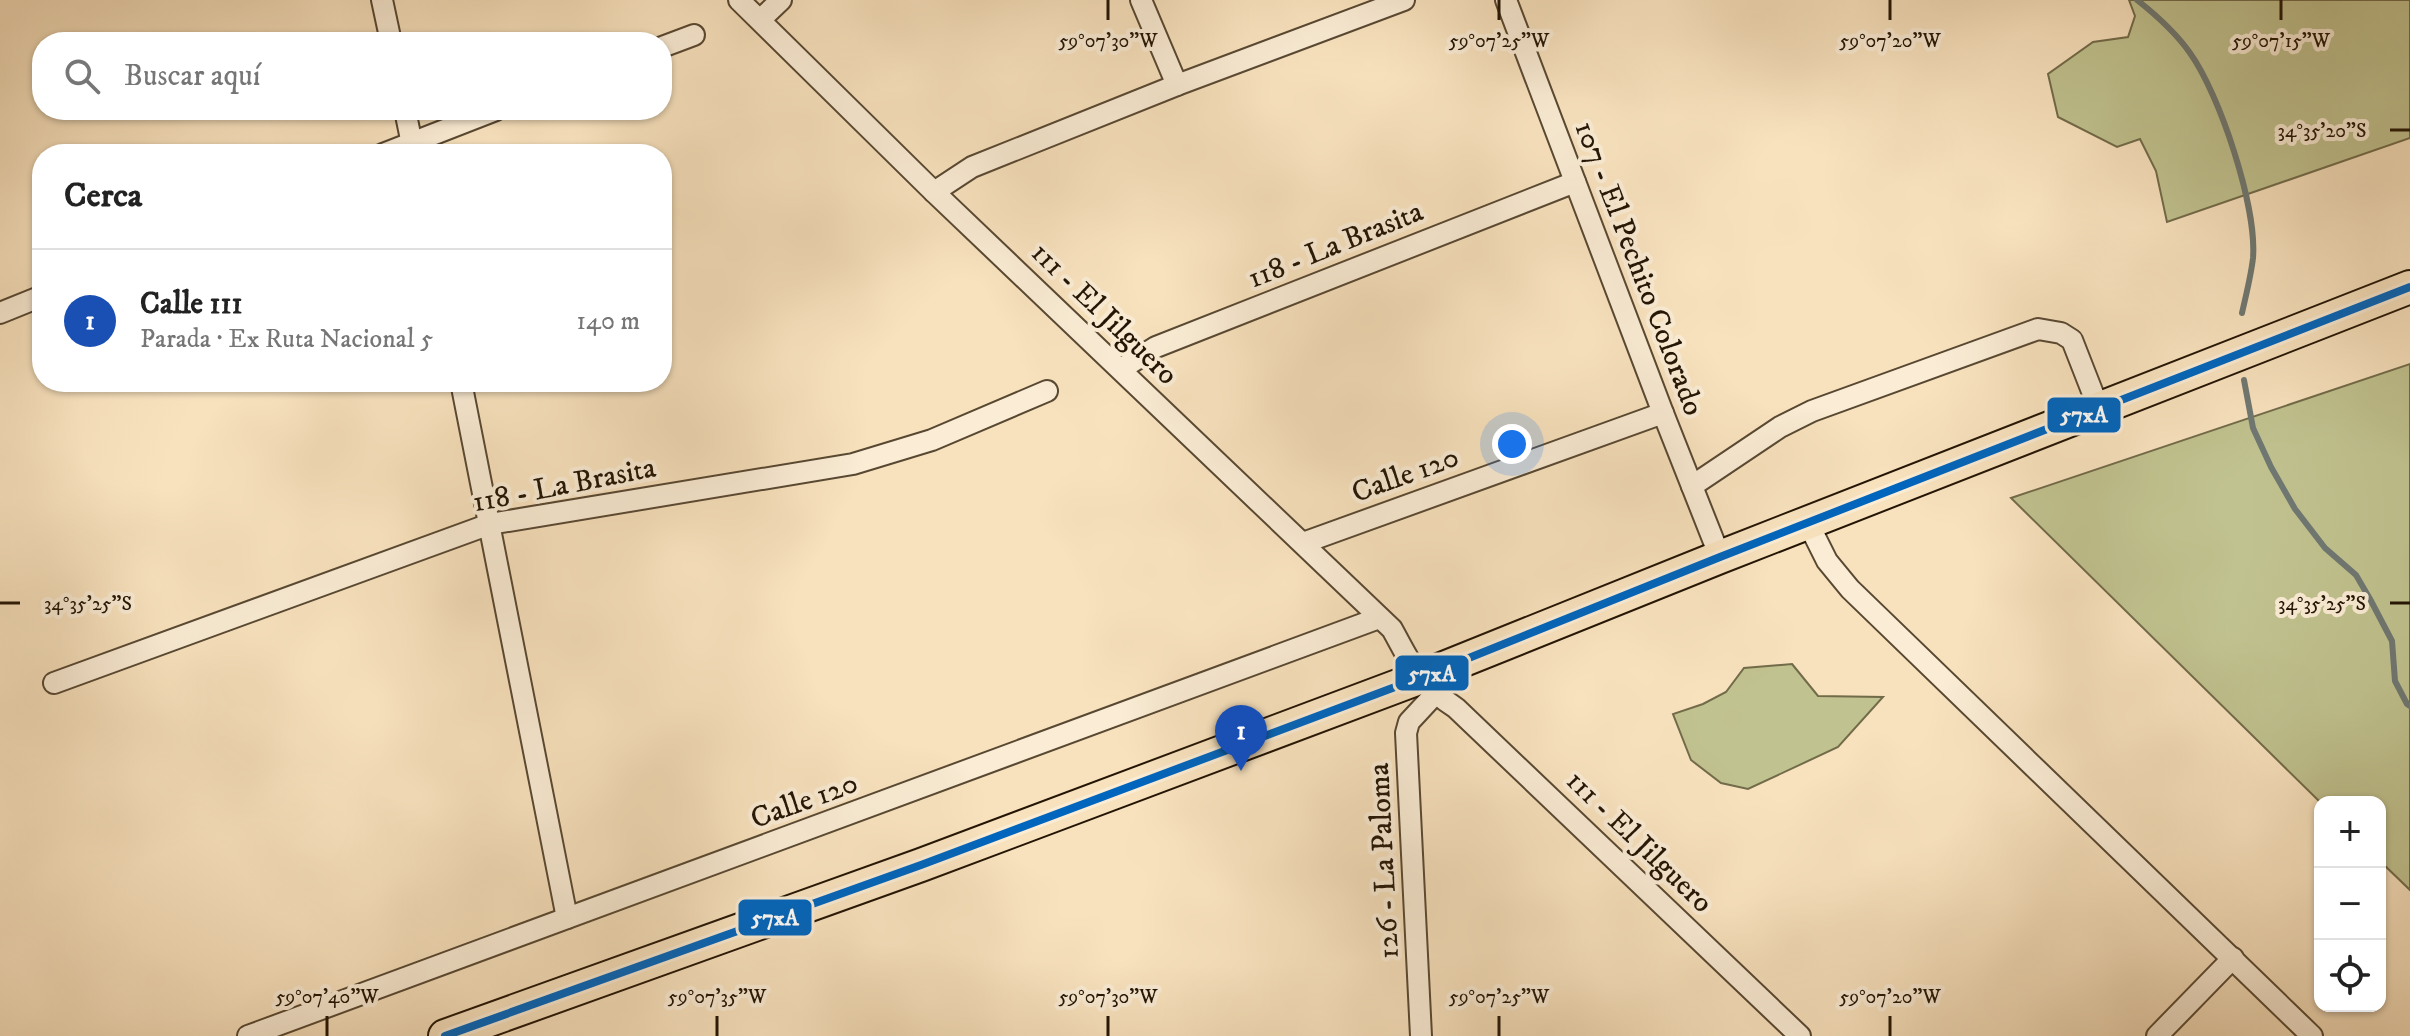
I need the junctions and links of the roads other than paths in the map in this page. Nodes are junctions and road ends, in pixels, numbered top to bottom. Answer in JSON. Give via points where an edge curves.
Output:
{"nodes":[{"id":1,"x":382,"y":0,"type":"edge"},
{"id":2,"x":739,"y":0,"type":"edge"},
{"id":3,"x":781,"y":0,"type":"edge"},
{"id":4,"x":1141,"y":0,"type":"edge"},
{"id":5,"x":1404,"y":0,"type":"edge"},
{"id":6,"x":1506,"y":0,"type":"edge"},
{"id":7,"x":760,"y":20,"type":"junction"},
{"id":8,"x":389,"y":32,"type":"edge"},
{"id":9,"x":694,"y":35,"type":"dead end"},
{"id":10,"x":672,"y":43,"type":"edge"},
{"id":11,"x":1177,"y":85,"type":"junction"},
{"id":12,"x":407,"y":120,"type":"edge"},
{"id":13,"x":474,"y":120,"type":"edge"},
{"id":14,"x":412,"y":144,"type":"edge"},
{"id":15,"x":422,"y":144,"type":"edge"},
{"id":16,"x":1575,"y":182,"type":"junction"},
{"id":17,"x":934,"y":192,"type":"junction"},
{"id":18,"x":2410,"y":287,"type":"edge"},
{"id":19,"x":32,"y":300,"type":"edge"},
{"id":20,"x":0,"y":313,"type":"edge"},
{"id":21,"x":1121,"y":369,"type":"junction"},
{"id":22,"x":1047,"y":391,"type":"dead end"},
{"id":23,"x":463,"y":392,"type":"edge"},
{"id":24,"x":2099,"y":409,"type":"junction"},
{"id":25,"x":1663,"y":413,"type":"junction"},
{"id":26,"x":1692,"y":486,"type":"junction"},
{"id":27,"x":1808,"y":523,"type":"junction"},
{"id":28,"x":490,"y":524,"type":"junction"},
{"id":29,"x":1303,"y":543,"type":"junction"},
{"id":30,"x":1720,"y":557,"type":"junction"},
{"id":31,"x":1379,"y":618,"type":"junction"},
{"id":32,"x":54,"y":683,"type":"dead end"},
{"id":33,"x":1427,"y":686,"type":"junction"},
{"id":34,"x":567,"y":918,"type":"junction"},
{"id":35,"x":2233,"y":958,"type":"junction"},
{"id":36,"x":248,"y":1036,"type":"edge"},
{"id":37,"x":445,"y":1036,"type":"edge"},
{"id":38,"x":1421,"y":1036,"type":"edge"},
{"id":39,"x":1800,"y":1036,"type":"edge"},
{"id":40,"x":2157,"y":1036,"type":"edge"},
{"id":41,"x":2312,"y":1036,"type":"edge"}],
"edges":[{"from":1,"to":8,"type":"street"},
{"from":2,"to":7,"type":"street","name":"111 - El Jilguero"},
{"from":3,"to":7,"type":"street"},
{"from":4,"to":11,"type":"street"},
{"from":5,"to":11,"type":"street"},
{"from":6,"to":16,"type":"street","name":"107 - El Pechito Colorado"},
{"from":7,"to":17,"type":"street","name":"111 - El Jilguero"},
{"from":9,"to":10,"type":"street"},
{"from":11,"to":17,"type":"street","via":[[972,167]]},
{"from":12,"to":14,"type":"street"},
{"from":13,"to":15,"type":"street"},
{"from":16,"to":21,"type":"street","name":"118 - La Brasita","via":[[1156,347]]},
{"from":16,"to":25,"type":"street","name":"107 - El Pechito Colorado"},
{"from":17,"to":21,"type":"street","name":"111 - El Jilguero"},
{"from":18,"to":24,"type":"main road"},
{"from":19,"to":20,"type":"street"},
{"from":21,"to":29,"type":"street","name":"111 - El Jilguero"},
{"from":22,"to":28,"type":"street","name":"118 - La Brasita","via":[[932,440],[853,464]]},
{"from":23,"to":28,"type":"street"},
{"from":24,"to":26,"type":"street","via":[[2072,340],[2038,329],[1812,411]]},
{"from":24,"to":27,"type":"main road"},
{"from":25,"to":26,"type":"street","name":"107 - El Pechito Colorado"},
{"from":25,"to":29,"type":"street","name":"Calle 120"},
{"from":26,"to":30,"type":"street","name":"107 - El Pechito Colorado"},
{"from":27,"to":30,"type":"main road"},
{"from":27,"to":35,"type":"street","via":[[1827,561],[1850,589]]},
{"from":28,"to":32,"type":"street","name":"118 - La Brasita"},
{"from":28,"to":34,"type":"street"},
{"from":29,"to":31,"type":"street","name":"111 - El Jilguero"},
{"from":30,"to":33,"type":"main road"},
{"from":31,"to":33,"type":"street","name":"111 - El Jilguero","via":[[1392,629]]},
{"from":31,"to":34,"type":"street","name":"Calle 120"},
{"from":33,"to":37,"type":"main road"},
{"from":33,"to":38,"type":"street","name":"126 - La Paloma","via":[[1406,733]]},
{"from":33,"to":39,"type":"street","name":"111 - El Jilguero"},
{"from":34,"to":36,"type":"street","name":"Calle 120"},
{"from":35,"to":40,"type":"street"},
{"from":35,"to":41,"type":"street"}]}
